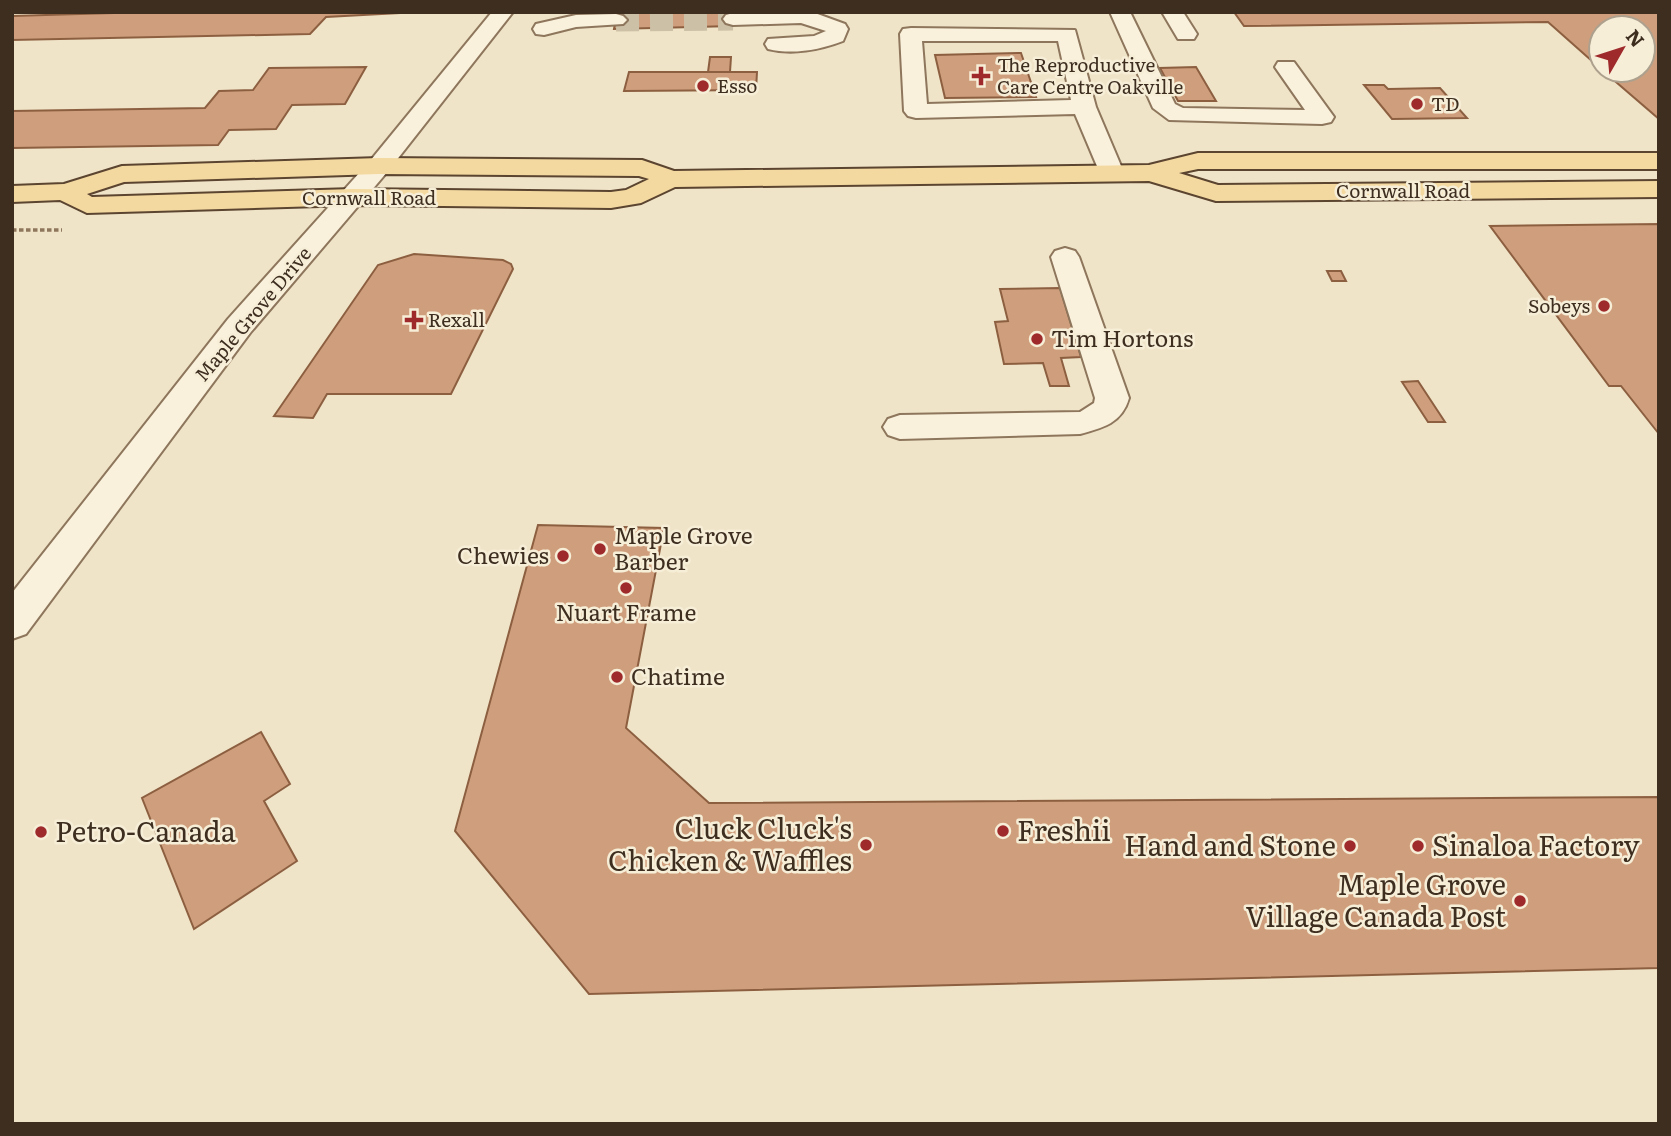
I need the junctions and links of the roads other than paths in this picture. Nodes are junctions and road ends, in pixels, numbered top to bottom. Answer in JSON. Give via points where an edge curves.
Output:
{"nodes":[{"id":1,"x":503,"y":12,"type":"edge"},
{"id":2,"x":1120,"y":12,"type":"edge"},
{"id":3,"x":1171,"y":12,"type":"edge"},
{"id":4,"x":733,"y":19,"type":"dead end"},
{"id":5,"x":616,"y":20,"type":"tunnel mouth"},
{"id":6,"x":544,"y":29,"type":"dead end"},
{"id":7,"x":1186,"y":34,"type":"dead end"},
{"id":8,"x":776,"y":44,"type":"dead end"},
{"id":9,"x":1286,"y":67,"type":"dead end"},
{"id":10,"x":1084,"y":107,"type":"junction"},
{"id":11,"x":1659,"y":161,"type":"edge"},
{"id":12,"x":379,"y":166,"type":"junction"},
{"id":13,"x":1111,"y":173,"type":"junction"},
{"id":14,"x":1149,"y":173,"type":"junction"},
{"id":15,"x":671,"y":179,"type":"junction"},
{"id":16,"x":1659,"y":189,"type":"edge"},
{"id":17,"x":66,"y":192,"type":"junction"},
{"id":18,"x":12,"y":194,"type":"edge"},
{"id":19,"x":353,"y":197,"type":"junction"},
{"id":20,"x":1065,"y":257,"type":"dead end"},
{"id":21,"x":900,"y":427,"type":"dead end"},
{"id":22,"x":12,"y":623,"type":"edge"}],
"edges":[{"from":1,"to":12,"type":"street","name":"Maple Grove Drive"},
{"from":2,"to":9,"type":"street","via":[[1165,108],[1178,115],[1322,117]]},
{"from":3,"to":7,"type":"street"},
{"from":4,"to":8,"type":"street","via":[[804,18],[837,29],[835,36],[825,41]]},
{"from":5,"to":6,"type":"street","via":[[576,21]]},
{"from":10,"to":10,"type":"street","via":[[1067,35],[911,34],[916,111]]},
{"from":10,"to":13,"type":"street"},
{"from":11,"to":14,"type":"main road","name":"Cornwall Road","via":[[1198,161]]},
{"from":12,"to":15,"type":"main road","name":"Cornwall Road","via":[[642,168]]},
{"from":12,"to":17,"type":"main road","name":"Cornwall Road","via":[[122,174]]},
{"from":12,"to":19,"type":"street","name":"Maple Grove Drive"},
{"from":13,"to":14,"type":"main road","name":"Cornwall Road"},
{"from":13,"to":15,"type":"main road","name":"Cornwall Road"},
{"from":14,"to":16,"type":"main road","name":"Cornwall Road","via":[[1216,193]]},
{"from":15,"to":19,"type":"main road","name":"Cornwall Road","via":[[632,197],[611,200]]},
{"from":17,"to":18,"type":"main road","name":"Cornwall Road"},
{"from":17,"to":19,"type":"main road","name":"Cornwall Road","via":[[86,205]]},
{"from":19,"to":22,"type":"street","name":"Maple Grove Drive","via":[[239,327]]},
{"from":20,"to":21,"type":"street","via":[[1112,398],[1109,409],[1080,423]]}]}
